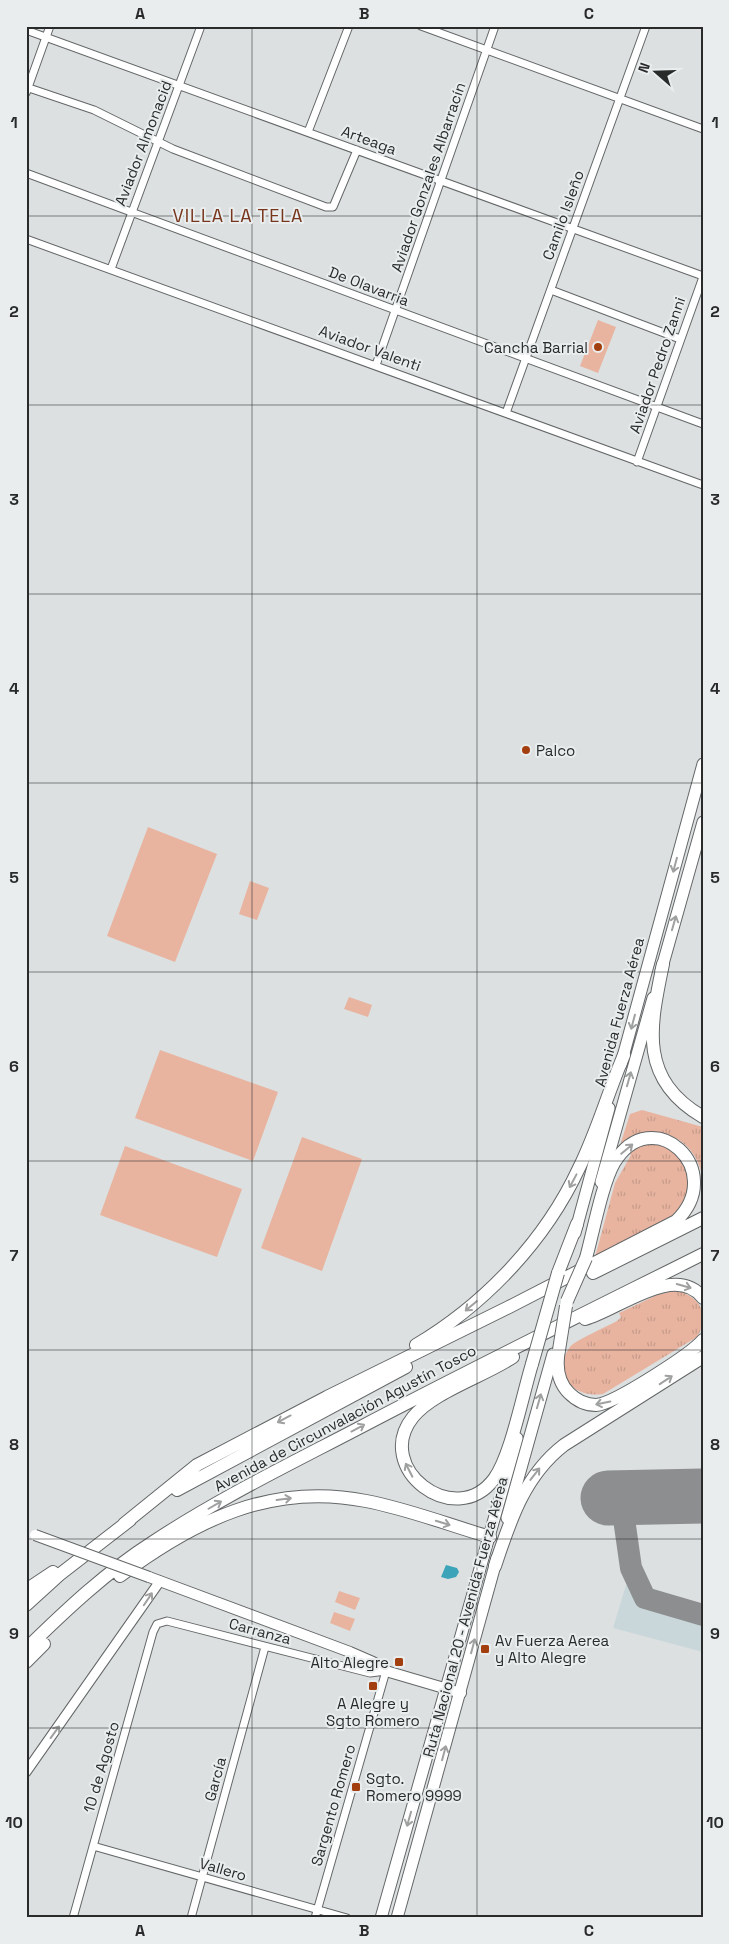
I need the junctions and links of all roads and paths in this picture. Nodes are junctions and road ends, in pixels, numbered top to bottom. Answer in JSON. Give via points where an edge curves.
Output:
{"nodes":[{"id":1,"x":50,"y":26,"type":"edge"},
{"id":2,"x":202,"y":26,"type":"edge"},
{"id":3,"x":349,"y":26,"type":"edge"},
{"id":4,"x":421,"y":26,"type":"edge"},
{"id":5,"x":495,"y":26,"type":"edge"},
{"id":6,"x":646,"y":26,"type":"edge"},
{"id":7,"x":26,"y":30,"type":"edge"},
{"id":8,"x":46,"y":38,"type":"junction"},
{"id":9,"x":487,"y":50,"type":"junction"},
{"id":10,"x":180,"y":86,"type":"junction"},
{"id":11,"x":27,"y":89,"type":"edge"},
{"id":12,"x":620,"y":99,"type":"junction"},
{"id":13,"x":703,"y":129,"type":"edge"},
{"id":14,"x":308,"y":132,"type":"junction"},
{"id":15,"x":158,"y":143,"type":"junction"},
{"id":16,"x":357,"y":150,"type":"junction"},
{"id":17,"x":26,"y":173,"type":"edge"},
{"id":18,"x":441,"y":181,"type":"junction"},
{"id":19,"x":132,"y":211,"type":"junction"},
{"id":20,"x":573,"y":229,"type":"junction"},
{"id":21,"x":26,"y":239,"type":"edge"},
{"id":22,"x":111,"y":269,"type":"junction"},
{"id":23,"x":703,"y":276,"type":"edge"},
{"id":24,"x":551,"y":290,"type":"junction"},
{"id":25,"x":395,"y":311,"type":"junction"},
{"id":26,"x":680,"y":339,"type":"junction"},
{"id":27,"x":526,"y":358,"type":"junction"},
{"id":28,"x":376,"y":365,"type":"junction"},
{"id":29,"x":657,"y":408,"type":"junction"},
{"id":30,"x":506,"y":413,"type":"junction"},
{"id":31,"x":703,"y":424,"type":"edge"},
{"id":32,"x":637,"y":462,"type":"junction"},
{"id":33,"x":703,"y":485,"type":"edge"},
{"id":34,"x":703,"y":764,"type":"edge"},
{"id":35,"x":697,"y":804,"type":"edge"},
{"id":36,"x":703,"y":822,"type":"edge"},
{"id":37,"x":663,"y":964,"type":"junction"},
{"id":38,"x":624,"y":1055,"type":"junction"},
{"id":39,"x":703,"y":1117,"type":"edge"},
{"id":40,"x":703,"y":1218,"type":"edge"},
{"id":41,"x":577,"y":1224,"type":"joint"},
{"id":42,"x":703,"y":1254,"type":"edge"},
{"id":43,"x":582,"y":1260,"type":"junction"},
{"id":44,"x":703,"y":1298,"type":"edge"},
{"id":45,"x":554,"y":1328,"type":"junction"},
{"id":46,"x":703,"y":1340,"type":"edge"},
{"id":47,"x":556,"y":1352,"type":"junction"},
{"id":48,"x":703,"y":1357,"type":"edge"},
{"id":49,"x":535,"y":1362,"type":"junction"},
{"id":50,"x":327,"y":1397,"type":"junction"},
{"id":51,"x":124,"y":1524,"type":"junction"},
{"id":52,"x":31,"y":1533,"type":"edge"},
{"id":53,"x":490,"y":1537,"type":"junction"},
{"id":54,"x":100,"y":1541,"type":"junction"},
{"id":55,"x":495,"y":1566,"type":"junction"},
{"id":56,"x":160,"y":1581,"type":"junction"},
{"id":57,"x":26,"y":1590,"type":"edge"},
{"id":58,"x":26,"y":1606,"type":"edge"},
{"id":59,"x":157,"y":1624,"type":"joint"},
{"id":60,"x":265,"y":1647,"type":"junction"},
{"id":61,"x":26,"y":1649,"type":"edge"},
{"id":62,"x":26,"y":1662,"type":"edge"},
{"id":63,"x":386,"y":1671,"type":"junction"},
{"id":64,"x":446,"y":1688,"type":"junction"},
{"id":65,"x":460,"y":1693,"type":"junction"},
{"id":66,"x":26,"y":1772,"type":"edge"},
{"id":67,"x":93,"y":1846,"type":"junction"},
{"id":68,"x":203,"y":1877,"type":"junction"},
{"id":69,"x":318,"y":1909,"type":"junction"},
{"id":70,"x":73,"y":1918,"type":"edge"},
{"id":71,"x":191,"y":1918,"type":"edge"},
{"id":72,"x":315,"y":1918,"type":"edge"},
{"id":73,"x":347,"y":1918,"type":"edge"},
{"id":74,"x":381,"y":1918,"type":"edge"},
{"id":75,"x":397,"y":1918,"type":"edge"}],
"edges":[{"from":1,"to":8,"type":"street"},
{"from":2,"to":10,"type":"street","name":"Aviador Almonacid"},
{"from":3,"to":14,"type":"street"},
{"from":4,"to":9,"type":"street"},
{"from":5,"to":9,"type":"street","name":"Aviador Gonzales Albarracín"},
{"from":6,"to":12,"type":"street","name":"Camilo Isleño"},
{"from":7,"to":8,"type":"street","name":"Arteaga"},
{"from":8,"to":10,"type":"street","name":"Arteaga"},
{"from":8,"to":11,"type":"street"},
{"from":9,"to":12,"type":"street"},
{"from":9,"to":18,"type":"street","name":"Aviador Gonzales Albarracín"},
{"from":10,"to":14,"type":"street","name":"Arteaga"},
{"from":10,"to":15,"type":"street","name":"Aviador Almonacid"},
{"from":11,"to":15,"type":"street","via":[[94,110]]},
{"from":12,"to":13,"type":"street"},
{"from":12,"to":20,"type":"street","name":"Camilo Isleño"},
{"from":14,"to":16,"type":"street","name":"Arteaga"},
{"from":15,"to":16,"type":"street","via":[[326,207],[333,206]]},
{"from":15,"to":19,"type":"street","name":"Aviador Almonacid"},
{"from":16,"to":18,"type":"street","name":"Arteaga"},
{"from":17,"to":19,"type":"street","name":"De Olavarria"},
{"from":18,"to":20,"type":"street","name":"Arteaga"},
{"from":18,"to":25,"type":"street","name":"Aviador Gonzales Albarracín"},
{"from":19,"to":22,"type":"street","name":"Aviador Almonacid"},
{"from":19,"to":25,"type":"street","name":"De Olavarria"},
{"from":20,"to":23,"type":"street","name":"Arteaga"},
{"from":20,"to":24,"type":"street","name":"Camilo Isleño"},
{"from":21,"to":22,"type":"street","name":"Aviador Valenti"},
{"from":22,"to":28,"type":"street","name":"Aviador Valenti"},
{"from":23,"to":26,"type":"street","name":"Aviador Pedro Zanni"},
{"from":24,"to":26,"type":"street"},
{"from":24,"to":27,"type":"street","name":"Camilo Isleño"},
{"from":25,"to":27,"type":"street","name":"De Olavarria"},
{"from":25,"to":28,"type":"street","name":"Aviador Gonzales Albarracín"},
{"from":26,"to":29,"type":"street","name":"Aviador Pedro Zanni"},
{"from":27,"to":29,"type":"street","name":"De Olavarria"},
{"from":27,"to":30,"type":"street","name":"Camilo Isleño"},
{"from":28,"to":30,"type":"street","name":"Aviador Valenti"},
{"from":29,"to":31,"type":"street","name":"De Olavarria"},
{"from":29,"to":32,"type":"street","name":"Aviador Pedro Zanni"},
{"from":30,"to":32,"type":"street","name":"Aviador Valenti"},
{"from":32,"to":33,"type":"street","name":"Aviador Valenti"},
{"from":34,"to":35,"type":"main road","name":"Avenida Fuerza Aérea"},
{"from":35,"to":38,"type":"main road","name":"Avenida Fuerza Aérea","one_way":true},
{"from":37,"to":36,"type":"main road","name":"Avenida Fuerza Aérea","one_way":true},
{"from":37,"to":39,"type":"highway","via":[[652,1025],[656,1062],[672,1093]]},
{"from":43,"to":37,"type":"main road","name":"Avenida Fuerza Aérea","one_way":true},
{"from":38,"to":41,"type":"main road","name":"Avenida Fuerza Aérea"},
{"from":38,"to":50,"type":"highway","one_way":true,"via":[[580,1168],[550,1219],[521,1257],[491,1288],[442,1328]]},
{"from":40,"to":51,"type":"highway","name":"Avenida de Circunvalación Agustín Tosco","via":[[339,1402],[201,1476]]},
{"from":41,"to":49,"type":"highway","bridge":true},
{"from":42,"to":45,"type":"highway","name":"Avenida de Circunvalación Agustín Tosco"},
{"from":43,"to":47,"type":"highway","bridge":true,"via":[[567,1303]]},
{"from":43,"to":50,"type":"highway","one_way":true,"via":[[609,1174],[624,1150],[638,1141],[657,1138],[684,1150],[694,1165],[698,1182],[690,1206],[676,1221]]},
{"from":45,"to":44,"type":"highway","one_way":true,"via":[[601,1315],[643,1293],[669,1284],[685,1285]]},
{"from":49,"to":45,"type":"highway","one_way":true,"via":[[504,1460],[491,1483],[474,1495],[454,1498],[432,1493],[417,1482],[404,1455],[405,1433],[412,1417],[430,1402],[500,1366]]},
{"from":61,"to":45,"type":"highway","name":"Avenida de Circunvalación Agustín Tosco","one_way":true,"via":[[85,1593],[174,1529],[261,1479]]},
{"from":46,"to":47,"type":"highway","one_way":true,"via":[[614,1400],[596,1405],[580,1401],[562,1385]]},
{"from":55,"to":47,"type":"main road","name":"Ruta Nacional 20 - Avenida Fuerza Aérea","one_way":true},
{"from":55,"to":48,"type":"highway","one_way":true,"via":[[518,1502],[548,1459]]},
{"from":49,"to":53,"type":"main road","name":"Ruta Nacional 20 - Avenida Fuerza Aérea"},
{"from":50,"to":51,"type":"highway","one_way":true,"via":[[197,1465]]},
{"from":51,"to":54,"type":"highway","name":"Avenida de Circunvalación Agustín Tosco"},
{"from":52,"to":56,"type":"main road","bridge":true},
{"from":62,"to":53,"type":"highway","one_way":true,"via":[[86,1604],[138,1563],[196,1526],[244,1507],[286,1499],[348,1498],[384,1505]]},
{"from":53,"to":64,"type":"main road","name":"Ruta Nacional 20 - Avenida Fuerza Aérea"},
{"from":54,"to":57,"type":"highway"},
{"from":54,"to":58,"type":"highway","name":"Avenida de Circunvalación Agustín Tosco"},
{"from":65,"to":55,"type":"main road","name":"Ruta Nacional 20 - Avenida Fuerza Aérea","one_way":true},
{"from":56,"to":63,"type":"main road","via":[[350,1652]]},
{"from":66,"to":56,"type":"street","one_way":true},
{"from":59,"to":60,"type":"street","name":"Carranza","via":[[167,1621]]},
{"from":59,"to":67,"type":"street","name":"10 de Agosto"},
{"from":60,"to":63,"type":"street","name":"Carranza","via":[[370,1673]]},
{"from":60,"to":68,"type":"street","name":"García"},
{"from":63,"to":64,"type":"main road"},
{"from":63,"to":69,"type":"street","name":"Sargento Romero"},
{"from":64,"to":65,"type":"main road"},
{"from":64,"to":74,"type":"main road","name":"Ruta Nacional 20 - Avenida Fuerza Aérea","one_way":true},
{"from":75,"to":65,"type":"main road","name":"Ruta Nacional 20 - Avenida Fuerza Aérea","one_way":true},
{"from":67,"to":68,"type":"street","name":"Vallero"},
{"from":67,"to":70,"type":"street","name":"10 de Agosto"},
{"from":68,"to":69,"type":"street","name":"Vallero"},
{"from":68,"to":71,"type":"street","name":"García"},
{"from":69,"to":72,"type":"street","name":"Sargento Romero"},
{"from":69,"to":73,"type":"street","name":"Vallero"}]}
